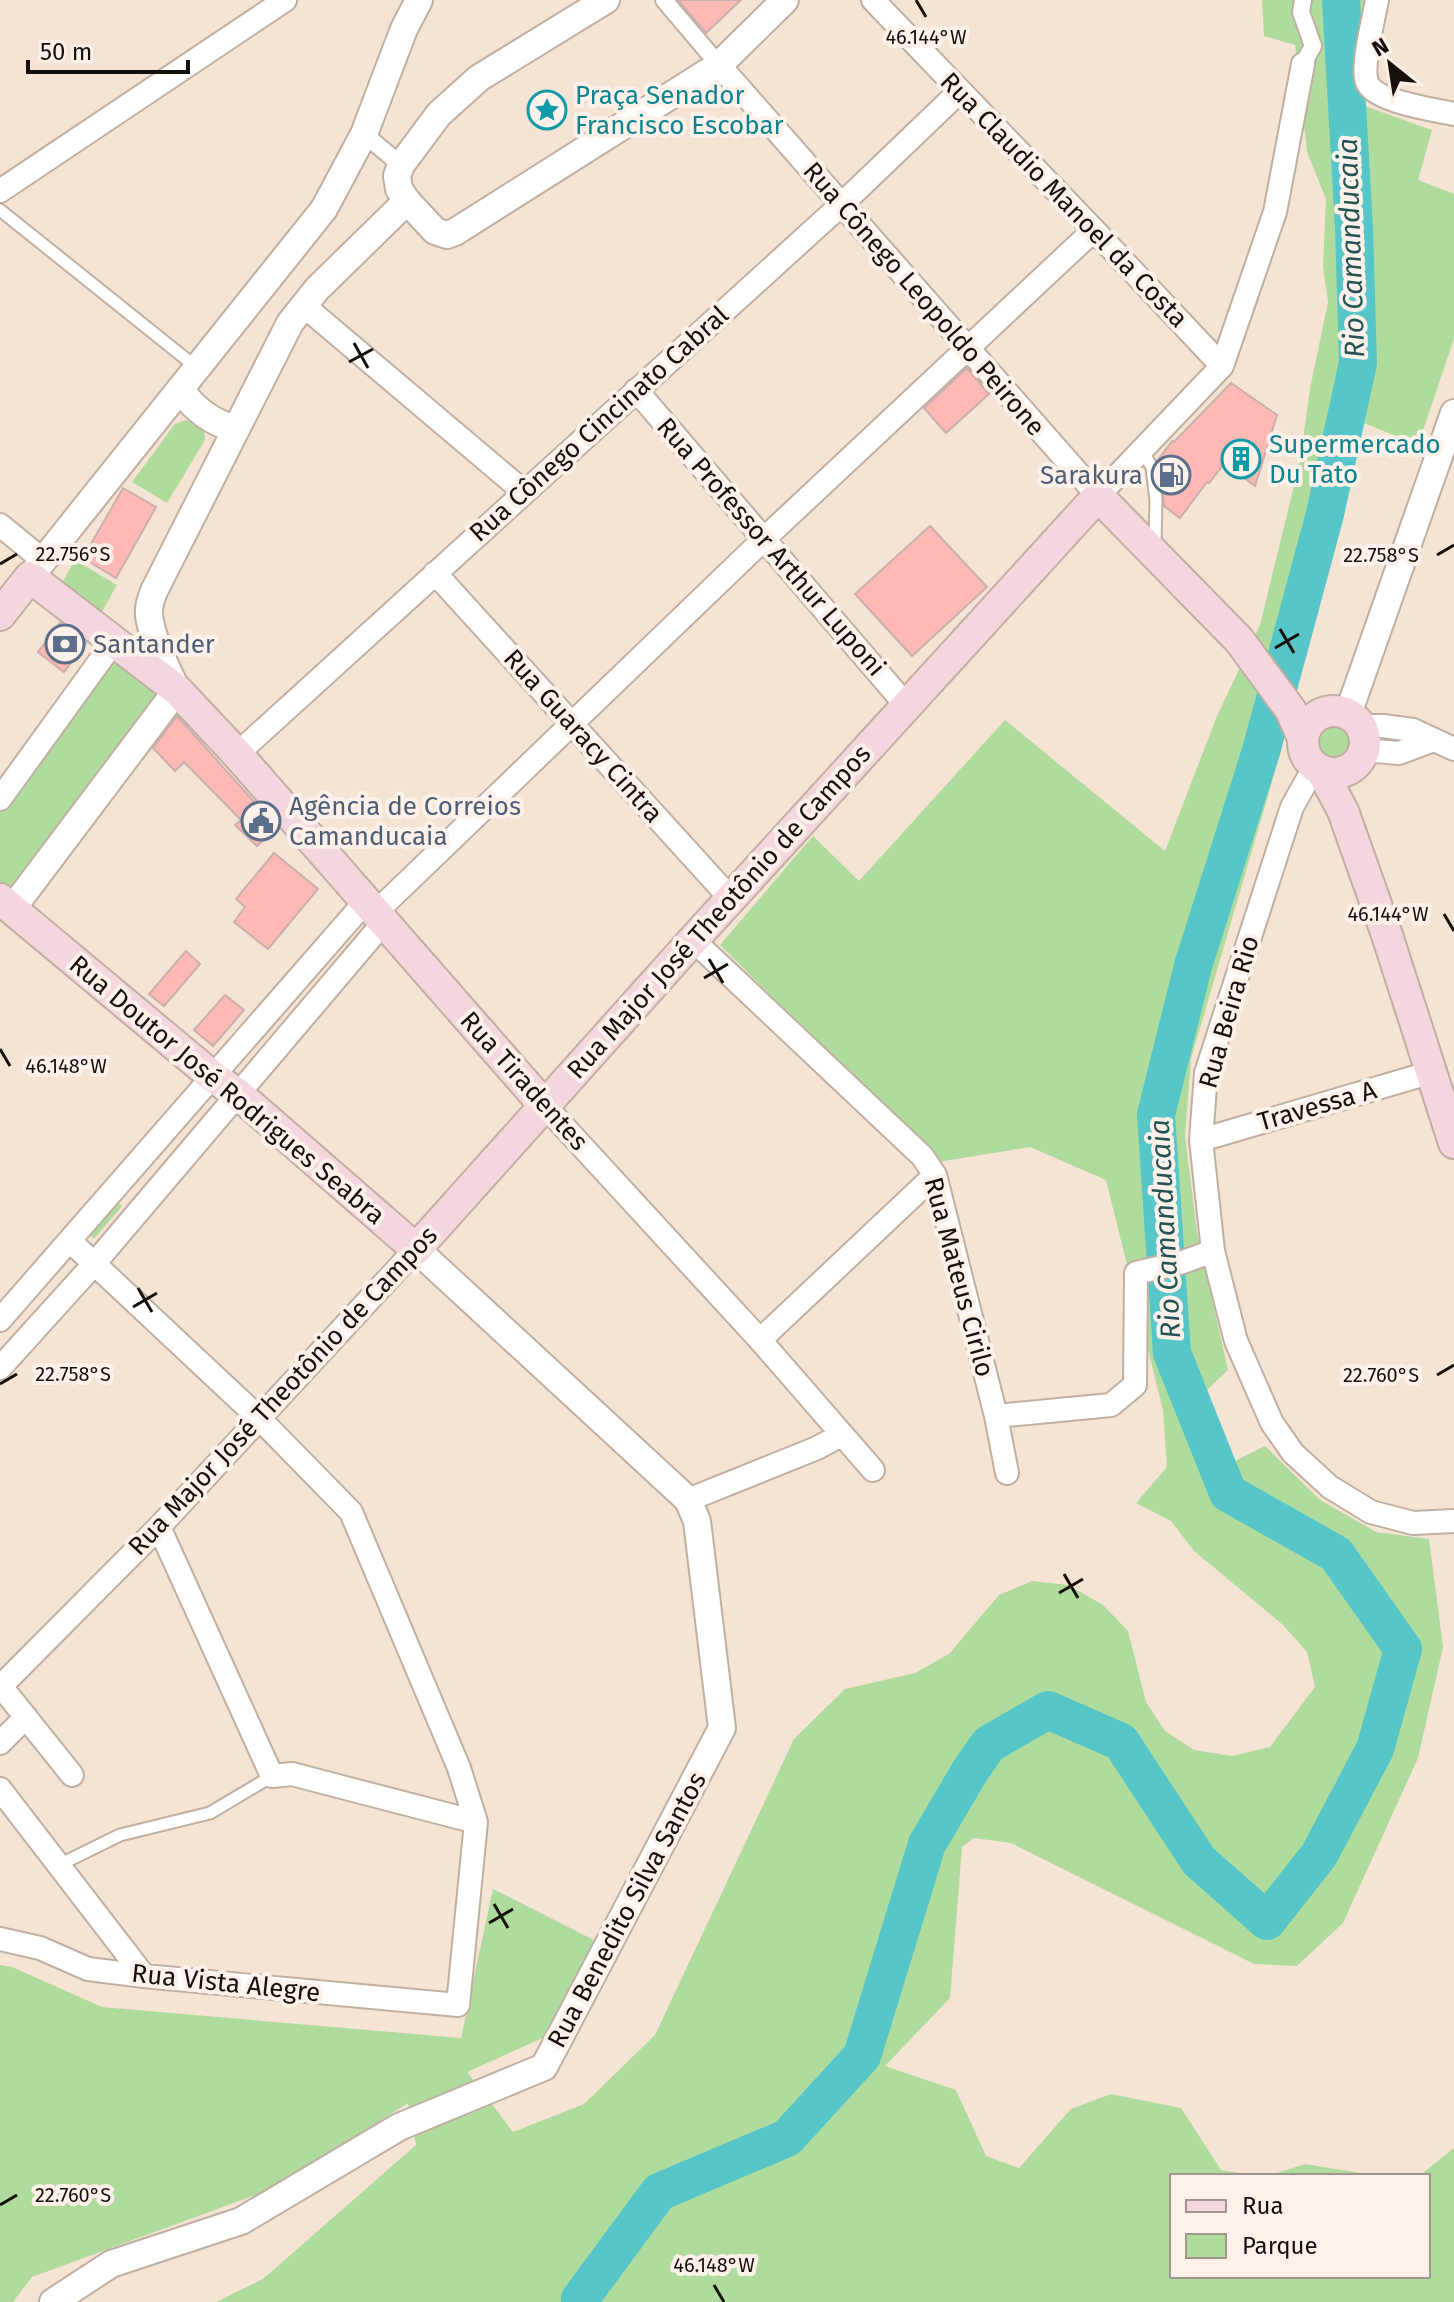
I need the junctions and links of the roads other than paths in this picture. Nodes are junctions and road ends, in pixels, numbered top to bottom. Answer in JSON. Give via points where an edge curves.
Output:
{"nodes":[{"id":1,"x":285,"y":0,"type":"edge"},
{"id":2,"x":419,"y":0,"type":"edge"},
{"id":3,"x":606,"y":0,"type":"edge"},
{"id":4,"x":664,"y":0,"type":"edge"},
{"id":5,"x":785,"y":0,"type":"edge"},
{"id":6,"x":873,"y":0,"type":"edge"},
{"id":7,"x":1303,"y":0,"type":"edge"},
{"id":8,"x":1377,"y":0,"type":"edge"},
{"id":9,"x":1303,"y":64,"type":"joint"},
{"id":10,"x":719,"y":65,"type":"junction"},
{"id":11,"x":959,"y":92,"type":"junction"},
{"id":12,"x":1454,"y":114,"type":"edge"},
{"id":13,"x":364,"y":134,"type":"junction"},
{"id":14,"x":401,"y":165,"type":"junction"},
{"id":15,"x":0,"y":191,"type":"edge"},
{"id":16,"x":407,"y":201,"type":"junction"},
{"id":17,"x":841,"y":205,"type":"junction"},
{"id":18,"x":0,"y":210,"type":"edge"},
{"id":19,"x":1094,"y":230,"type":"junction"},
{"id":20,"x":264,"y":284,"type":"junction"},
{"id":21,"x":303,"y":305,"type":"junction"},
{"id":22,"x":967,"y":348,"type":"junction"},
{"id":23,"x":1222,"y":366,"type":"junction"},
{"id":24,"x":197,"y":367,"type":"junction"},
{"id":25,"x":180,"y":389,"type":"junction"},
{"id":26,"x":636,"y":390,"type":"junction"},
{"id":27,"x":1454,"y":413,"type":"edge"},
{"id":28,"x":236,"y":429,"type":"junction"},
{"id":29,"x":1142,"y":451,"type":"junction"},
{"id":30,"x":523,"y":491,"type":"junction"},
{"id":31,"x":1098,"y":496,"type":"junction"},
{"id":32,"x":0,"y":525,"type":"edge"},
{"id":33,"x":765,"y":538,"type":"junction"},
{"id":34,"x":1154,"y":553,"type":"junction"},
{"id":35,"x":37,"y":569,"type":"junction"},
{"id":36,"x":435,"y":573,"type":"junction"},
{"id":37,"x":0,"y":615,"type":"edge"},
{"id":38,"x":115,"y":640,"type":"junction"},
{"id":39,"x":177,"y":690,"type":"junction"},
{"id":40,"x":906,"y":705,"type":"junction"},
{"id":41,"x":571,"y":724,"type":"junction"},
{"id":42,"x":1342,"y":735,"type":"junction"},
{"id":43,"x":1454,"y":749,"type":"edge"},
{"id":44,"x":237,"y":754,"type":"junction"},
{"id":45,"x":1318,"y":768,"type":"junction"},
{"id":46,"x":0,"y":799,"type":"edge"},
{"id":47,"x":1343,"y":811,"type":"junction"},
{"id":48,"x":731,"y":899,"type":"junction"},
{"id":49,"x":4,"y":911,"type":"edge"},
{"id":50,"x":375,"y":912,"type":"junction"},
{"id":51,"x":693,"y":940,"type":"junction"},
{"id":52,"x":1432,"y":1072,"type":"junction"},
{"id":53,"x":212,"y":1076,"type":"junction"},
{"id":54,"x":239,"y":1095,"type":"junction"},
{"id":55,"x":544,"y":1105,"type":"junction"},
{"id":56,"x":1201,"y":1140,"type":"junction"},
{"id":57,"x":1454,"y":1143,"type":"edge"},
{"id":58,"x":935,"y":1175,"type":"junction"},
{"id":59,"x":70,"y":1241,"type":"junction"},
{"id":60,"x":416,"y":1249,"type":"junction"},
{"id":61,"x":1213,"y":1251,"type":"junction"},
{"id":62,"x":94,"y":1264,"type":"junction"},
{"id":63,"x":0,"y":1320,"type":"edge"},
{"id":64,"x":760,"y":1340,"type":"junction"},
{"id":65,"x":0,"y":1368,"type":"edge"},
{"id":66,"x":996,"y":1416,"type":"junction"},
{"id":67,"x":260,"y":1419,"type":"junction"},
{"id":68,"x":841,"y":1435,"type":"junction"},
{"id":69,"x":873,"y":1470,"type":"dead end"},
{"id":70,"x":1007,"y":1473,"type":"dead end"},
{"id":71,"x":688,"y":1500,"type":"junction"},
{"id":72,"x":1454,"y":1521,"type":"edge"},
{"id":73,"x":159,"y":1527,"type":"junction"},
{"id":74,"x":0,"y":1685,"type":"edge"},
{"id":75,"x":26,"y":1717,"type":"junction"},
{"id":76,"x":0,"y":1743,"type":"edge"},
{"id":77,"x":72,"y":1775,"type":"dead end"},
{"id":78,"x":272,"y":1776,"type":"junction"},
{"id":79,"x":0,"y":1789,"type":"edge"},
{"id":80,"x":476,"y":1822,"type":"junction"},
{"id":81,"x":59,"y":1865,"type":"junction"},
{"id":82,"x":0,"y":1939,"type":"edge"},
{"id":83,"x":144,"y":1976,"type":"junction"},
{"id":84,"x":53,"y":2302,"type":"edge"}],
"edges":[{"from":1,"to":15,"type":"street"},
{"from":2,"to":13,"type":"street"},
{"from":3,"to":14,"type":"street","via":[[479,78],[439,114]]},
{"from":4,"to":10,"type":"street"},
{"from":5,"to":10,"type":"street"},
{"from":6,"to":11,"type":"street","name":"Rua Claudio Manoel da Costa"},
{"from":7,"to":9,"type":"street","via":[[1301,12],[1313,46]]},
{"from":8,"to":12,"type":"street","via":[[1366,82],[1381,96]]},
{"from":9,"to":23,"type":"street","name":"Rua Major José Theotônio de Campos","via":[[1275,212]]},
{"from":10,"to":16,"type":"street","via":[[455,232],[435,231]]},
{"from":10,"to":17,"type":"street","name":"Rua Cônego Leopoldo Peirone"},
{"from":11,"to":17,"type":"street","name":"Rua Cônego Cincinato Cabral"},
{"from":11,"to":19,"type":"street","name":"Rua Claudio Manoel da Costa"},
{"from":13,"to":14,"type":"street"},
{"from":13,"to":20,"type":"street","via":[[324,209]]},
{"from":14,"to":16,"type":"street","via":[[399,189]]},
{"from":16,"to":21,"type":"street"},
{"from":17,"to":22,"type":"street","name":"Rua Cônego Leopoldo Peirone"},
{"from":17,"to":26,"type":"street","name":"Rua Cônego Cincinato Cabral"},
{"from":18,"to":24,"type":"lane"},
{"from":19,"to":22,"type":"street"},
{"from":19,"to":23,"type":"street","name":"Rua Claudio Manoel da Costa"},
{"from":20,"to":21,"type":"street","via":[[276,285]]},
{"from":20,"to":24,"type":"street"},
{"from":21,"to":28,"type":"street"},
{"from":21,"to":30,"type":"street"},
{"from":22,"to":31,"type":"street","name":"Rua Cônego Leopoldo Peirone"},
{"from":22,"to":33,"type":"street"},
{"from":23,"to":29,"type":"street","name":"Rua Major José Theotônio de Campos"},
{"from":24,"to":25,"type":"street"},
{"from":25,"to":28,"type":"street","via":[[219,425]]},
{"from":25,"to":35,"type":"street"},
{"from":26,"to":30,"type":"street","name":"Rua Cônego Cincinato Cabral"},
{"from":26,"to":33,"type":"street","name":"Rua Professor Arthur Luponi"},
{"from":27,"to":42,"type":"street"},
{"from":28,"to":39,"type":"street","via":[[149,604],[163,662]]},
{"from":29,"to":31,"type":"street","name":"Rua Major José Theotônio de Campos"},
{"from":29,"to":34,"type":"lane","via":[[1154,478]]},
{"from":30,"to":36,"type":"street","name":"Rua Cônego Cincinato Cabral"},
{"from":31,"to":34,"type":"main road","name":"Rua Cônego Leopoldo Peirone"},
{"from":31,"to":40,"type":"main road","name":"Rua Major José Theotônio de Campos"},
{"from":32,"to":35,"type":"street"},
{"from":33,"to":40,"type":"street","name":"Rua Professor Arthur Luponi"},
{"from":33,"to":41,"type":"street"},
{"from":34,"to":42,"type":"main road","name":"Rua Cônego Leopoldo Peirone","via":[[1239,640],[1290,709]]},
{"from":35,"to":37,"type":"main road"},
{"from":35,"to":38,"type":"main road","name":"Rua Tiradentes"},
{"from":36,"to":41,"type":"street","name":"Rua Guaracy Cintra"},
{"from":36,"to":44,"type":"street","name":"Rua Cônego Cincinato Cabral"},
{"from":38,"to":39,"type":"main road","name":"Rua Tiradentes"},
{"from":38,"to":46,"type":"street"},
{"from":39,"to":44,"type":"main road","name":"Rua Tiradentes"},
{"from":39,"to":49,"type":"street"},
{"from":40,"to":48,"type":"main road","name":"Rua Major José Theotônio de Campos"},
{"from":41,"to":48,"type":"street","name":"Rua Guaracy Cintra"},
{"from":41,"to":50,"type":"street"},
{"from":42,"to":43,"type":"street","via":[[1399,753],[1431,741]]},
{"from":42,"to":45,"type":"main road","via":[[1342,772]]},
{"from":42,"to":45,"type":"main road","via":[[1303,749]]},
{"from":42,"to":47,"type":"main road"},
{"from":44,"to":50,"type":"main road","name":"Rua Tiradentes"},
{"from":45,"to":47,"type":"main road"},
{"from":45,"to":56,"type":"street","name":"Rua Beira Rio","via":[[1292,807],[1206,1073]]},
{"from":47,"to":52,"type":"main road"},
{"from":48,"to":51,"type":"main road","name":"Rua Major José Theotônio de Campos"},
{"from":49,"to":53,"type":"main road","name":"Rua Doutor José Rodrigues Seabra"},
{"from":50,"to":53,"type":"street"},
{"from":50,"to":54,"type":"street"},
{"from":50,"to":55,"type":"main road","name":"Rua Tiradentes"},
{"from":51,"to":55,"type":"main road","name":"Rua Major José Theotônio de Campos"},
{"from":51,"to":58,"type":"street","name":"Rua Mateus Cirilo","via":[[922,1156]]},
{"from":52,"to":56,"type":"street","name":"Travessa A"},
{"from":52,"to":57,"type":"main road"},
{"from":53,"to":54,"type":"main road","name":"Rua Doutor José Rodrigues Seabra"},
{"from":53,"to":59,"type":"street"},
{"from":54,"to":60,"type":"main road","name":"Rua Doutor José Rodrigues Seabra"},
{"from":54,"to":62,"type":"street"},
{"from":55,"to":60,"type":"main road","name":"Rua Major José Theotônio de Campos"},
{"from":55,"to":64,"type":"street","name":"Rua Tiradentes"},
{"from":56,"to":61,"type":"street","name":"Rua Beira Rio"},
{"from":58,"to":64,"type":"street"},
{"from":58,"to":66,"type":"street","name":"Rua Mateus Cirilo"},
{"from":59,"to":62,"type":"street"},
{"from":59,"to":63,"type":"street"},
{"from":60,"to":67,"type":"street","name":"Rua Major José Theotônio de Campos"},
{"from":60,"to":71,"type":"street","name":"Rua Doutor José Rodrigues Seabra"},
{"from":61,"to":66,"type":"street","via":[[1136,1273],[1135,1385],[1111,1405]]},
{"from":61,"to":72,"type":"street","name":"Rua Beira Rio","via":[[1236,1341],[1272,1423],[1293,1453],[1330,1487],[1371,1512],[1413,1523]]},
{"from":62,"to":65,"type":"street"},
{"from":62,"to":67,"type":"street"},
{"from":64,"to":68,"type":"street","name":"Rua Tiradentes"},
{"from":66,"to":70,"type":"street","name":"Rua Mateus Cirilo"},
{"from":67,"to":73,"type":"street","name":"Rua Major José Theotônio de Campos"},
{"from":67,"to":80,"type":"street","via":[[351,1512],[459,1768]]},
{"from":68,"to":69,"type":"street","name":"Rua Tiradentes"},
{"from":68,"to":71,"type":"street"},
{"from":71,"to":84,"type":"street","name":"Rua Benedito Silva Santos","via":[[697,1521],[722,1728],[544,2067],[399,2127],[241,2221],[111,2264]]},
{"from":73,"to":74,"type":"street","name":"Rua Major José Theotônio de Campos"},
{"from":73,"to":78,"type":"street"},
{"from":74,"to":75,"type":"street"},
{"from":75,"to":76,"type":"street"},
{"from":75,"to":77,"type":"street"},
{"from":78,"to":80,"type":"street","via":[[292,1774]]},
{"from":78,"to":81,"type":"lane","via":[[210,1813],[120,1835]]},
{"from":79,"to":81,"type":"street"},
{"from":80,"to":83,"type":"street","name":"Rua Vista Alegre","via":[[458,2005]]},
{"from":81,"to":83,"type":"street"},
{"from":82,"to":83,"type":"street","name":"Rua Vista Alegre","via":[[40,1948],[88,1969]]}]}
